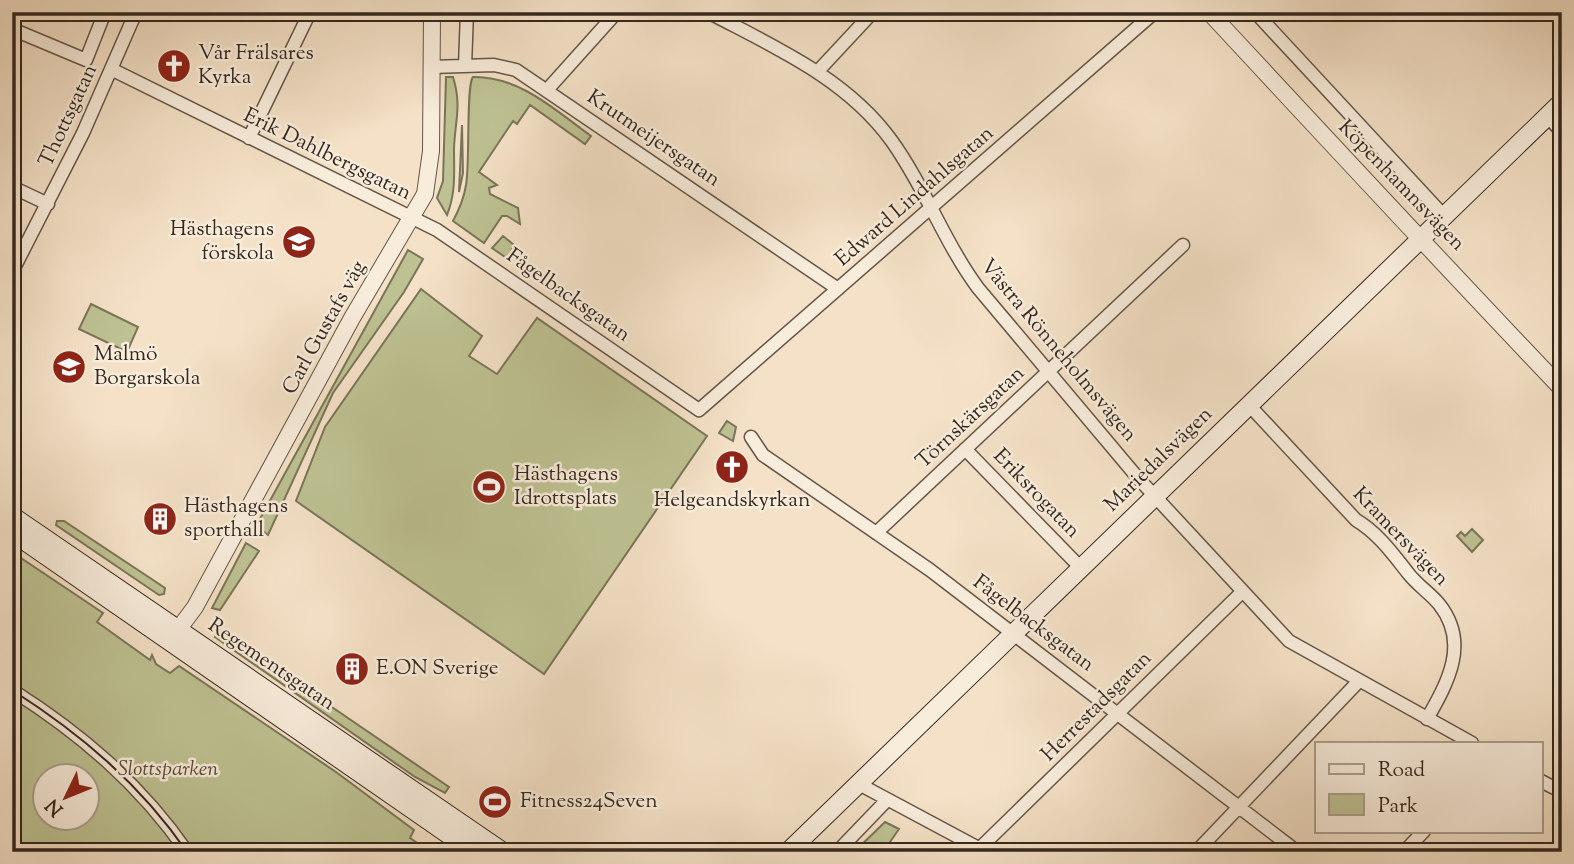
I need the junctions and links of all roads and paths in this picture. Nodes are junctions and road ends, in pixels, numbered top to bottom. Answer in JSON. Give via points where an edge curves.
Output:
{"nodes":[{"id":1,"x":106,"y":12,"type":"edge"},
{"id":2,"x":136,"y":12,"type":"edge"},
{"id":3,"x":310,"y":12,"type":"edge"},
{"id":4,"x":432,"y":12,"type":"edge"},
{"id":5,"x":467,"y":12,"type":"edge"},
{"id":6,"x":617,"y":12,"type":"edge"},
{"id":7,"x":708,"y":12,"type":"edge"},
{"id":8,"x":873,"y":12,"type":"edge"},
{"id":9,"x":1155,"y":12,"type":"edge"},
{"id":10,"x":1209,"y":12,"type":"edge"},
{"id":11,"x":1255,"y":12,"type":"edge"},
{"id":12,"x":12,"y":29,"type":"edge"},
{"id":13,"x":465,"y":66,"type":"junction"},
{"id":14,"x":431,"y":67,"type":"junction"},
{"id":15,"x":113,"y":70,"type":"junction"},
{"id":16,"x":819,"y":70,"type":"junction"},
{"id":17,"x":547,"y":90,"type":"junction"},
{"id":18,"x":1562,"y":102,"type":"edge"},
{"id":19,"x":1547,"y":116,"type":"junction"},
{"id":20,"x":1562,"y":132,"type":"edge"},
{"id":21,"x":249,"y":138,"type":"junction"},
{"id":22,"x":12,"y":187,"type":"edge"},
{"id":23,"x":48,"y":204,"type":"junction"},
{"id":24,"x":932,"y":210,"type":"junction"},
{"id":25,"x":1445,"y":217,"type":"junction"},
{"id":26,"x":412,"y":218,"type":"junction"},
{"id":27,"x":1423,"y":238,"type":"junction"},
{"id":28,"x":1183,"y":245,"type":"dead end"},
{"id":29,"x":12,"y":272,"type":"edge"},
{"id":30,"x":838,"y":289,"type":"junction"},
{"id":31,"x":1049,"y":372,"type":"junction"},
{"id":32,"x":1562,"y":389,"type":"edge"},
{"id":33,"x":1249,"y":405,"type":"junction"},
{"id":34,"x":699,"y":410,"type":"joint"},
{"id":35,"x":751,"y":437,"type":"dead end"},
{"id":36,"x":965,"y":449,"type":"junction"},
{"id":37,"x":1154,"y":495,"type":"junction"},
{"id":38,"x":12,"y":516,"type":"edge"},
{"id":39,"x":12,"y":532,"type":"edge"},
{"id":40,"x":876,"y":533,"type":"junction"},
{"id":41,"x":1079,"y":566,"type":"junction"},
{"id":42,"x":1242,"y":592,"type":"junction"},
{"id":43,"x":1013,"y":632,"type":"junction"},
{"id":44,"x":175,"y":635,"type":"junction"},
{"id":45,"x":1358,"y":682,"type":"junction"},
{"id":46,"x":12,"y":690,"type":"edge"},
{"id":47,"x":1119,"y":713,"type":"junction"},
{"id":48,"x":1427,"y":719,"type":"junction"},
{"id":49,"x":1470,"y":742,"type":"edge"},
{"id":50,"x":1542,"y":782,"type":"edge"},
{"id":51,"x":857,"y":783,"type":"junction"},
{"id":52,"x":1562,"y":792,"type":"edge"},
{"id":53,"x":887,"y":800,"type":"junction"},
{"id":54,"x":1238,"y":806,"type":"junction"},
{"id":55,"x":1423,"y":832,"type":"edge"},
{"id":56,"x":1291,"y":847,"type":"dead end"},
{"id":57,"x":983,"y":850,"type":"edge"},
{"id":58,"x":187,"y":852,"type":"edge"},
{"id":59,"x":474,"y":852,"type":"edge"},
{"id":60,"x":503,"y":852,"type":"edge"},
{"id":61,"x":788,"y":852,"type":"edge"},
{"id":62,"x":837,"y":852,"type":"edge"},
{"id":63,"x":1196,"y":852,"type":"edge"},
{"id":64,"x":1404,"y":852,"type":"edge"}],
"edges":[{"from":1,"to":12,"type":"street","name":"Thottsgatan","via":[[86,60]]},
{"from":2,"to":15,"type":"street","name":"Thottsgatan"},
{"from":3,"to":21,"type":"street"},
{"from":4,"to":14,"type":"street","name":"Carl Gustafs väg"},
{"from":5,"to":13,"type":"street"},
{"from":6,"to":17,"type":"street"},
{"from":7,"to":16,"type":"street","name":"Västra Rönneholmsvägen"},
{"from":8,"to":16,"type":"street"},
{"from":9,"to":24,"type":"street","name":"Edward Lindahlsgatan"},
{"from":10,"to":27,"type":"street","name":"Köpenhamnsvägen"},
{"from":11,"to":25,"type":"street","name":"Köpenhamnsvägen"},
{"from":13,"to":14,"type":"street","name":"Krutmeijersgatan"},
{"from":13,"to":17,"type":"street","name":"Krutmeijersgatan","via":[[516,70]]},
{"from":14,"to":26,"type":"street","name":"Carl Gustafs väg","via":[[429,177]]},
{"from":15,"to":21,"type":"street","name":"Erik Dahlbergsgatan"},
{"from":15,"to":23,"type":"street","name":"Thottsgatan"},
{"from":16,"to":24,"type":"street","name":"Västra Rönneholmsvägen","via":[[890,138]]},
{"from":17,"to":30,"type":"street","name":"Krutmeijersgatan"},
{"from":18,"to":19,"type":"main road","name":"Mariedalsvägen"},
{"from":19,"to":20,"type":"street"},
{"from":19,"to":25,"type":"main road","name":"Mariedalsvägen"},
{"from":21,"to":26,"type":"street","name":"Erik Dahlbergsgatan"},
{"from":22,"to":23,"type":"street"},
{"from":23,"to":29,"type":"street","name":"Thottsgatan"},
{"from":24,"to":30,"type":"street","name":"Edward Lindahlsgatan"},
{"from":24,"to":31,"type":"street","name":"Västra Rönneholmsvägen","via":[[965,271]]},
{"from":25,"to":27,"type":"main road","name":"Mariedalsvägen"},
{"from":26,"to":34,"type":"street","name":"Fågelbacksgatan","via":[[451,238]]},
{"from":26,"to":44,"type":"street","name":"Carl Gustafs väg","via":[[352,318],[195,607]]},
{"from":27,"to":32,"type":"street","name":"Köpenhamnsvägen"},
{"from":27,"to":33,"type":"main road","name":"Mariedalsvägen"},
{"from":28,"to":31,"type":"street","name":"Törnskärsgatan"},
{"from":30,"to":34,"type":"street","name":"Edward Lindahlsgatan"},
{"from":31,"to":36,"type":"street","name":"Törnskärsgatan"},
{"from":31,"to":37,"type":"street","name":"Västra Rönneholmsvägen"},
{"from":33,"to":37,"type":"main road","name":"Mariedalsvägen"},
{"from":33,"to":48,"type":"street","name":"Kramersvägen","via":[[1338,502],[1400,561],[1446,616],[1455,657],[1451,675]]},
{"from":35,"to":40,"type":"street","name":"Fågelbacksgatan","via":[[763,455]]},
{"from":36,"to":40,"type":"street","name":"Törnskärsgatan"},
{"from":36,"to":41,"type":"street","name":"Eriksrogatan"},
{"from":37,"to":41,"type":"main road","name":"Mariedalsvägen"},
{"from":37,"to":42,"type":"street","name":"Västra Rönneholmsvägen"},
{"from":38,"to":44,"type":"main road","name":"Regementsgatan"},
{"from":39,"to":44,"type":"main road","name":"Regementsgatan"},
{"from":40,"to":43,"type":"street","name":"Fågelbacksgatan"},
{"from":41,"to":43,"type":"main road","name":"Mariedalsvägen"},
{"from":42,"to":45,"type":"street","name":"Västra Rönneholmsvägen","via":[[1289,641]]},
{"from":42,"to":47,"type":"street","name":"Herrestadsgatan"},
{"from":43,"to":47,"type":"street","name":"Fågelbacksgatan"},
{"from":43,"to":51,"type":"main road","name":"Mariedalsvägen"},
{"from":44,"to":59,"type":"main road","name":"Regementsgatan"},
{"from":44,"to":60,"type":"main road","name":"Regementsgatan"},
{"from":45,"to":48,"type":"street","name":"Västra Rönneholmsvägen"},
{"from":45,"to":54,"type":"street"},
{"from":46,"to":58,"type":"street","via":[[64,725],[124,776]]},
{"from":47,"to":54,"type":"street","name":"Fågelbacksgatan"},
{"from":47,"to":57,"type":"street","name":"Herrestadsgatan"},
{"from":48,"to":49,"type":"street","name":"Västra Rönneholmsvägen"},
{"from":50,"to":52,"type":"street"},
{"from":51,"to":53,"type":"street"},
{"from":51,"to":61,"type":"main road","name":"Mariedalsvägen"},
{"from":53,"to":57,"type":"street"},
{"from":53,"to":62,"type":"street"},
{"from":54,"to":56,"type":"street","name":"Fågelbacksgatan"},
{"from":54,"to":63,"type":"street"},
{"from":55,"to":64,"type":"street"}]}
